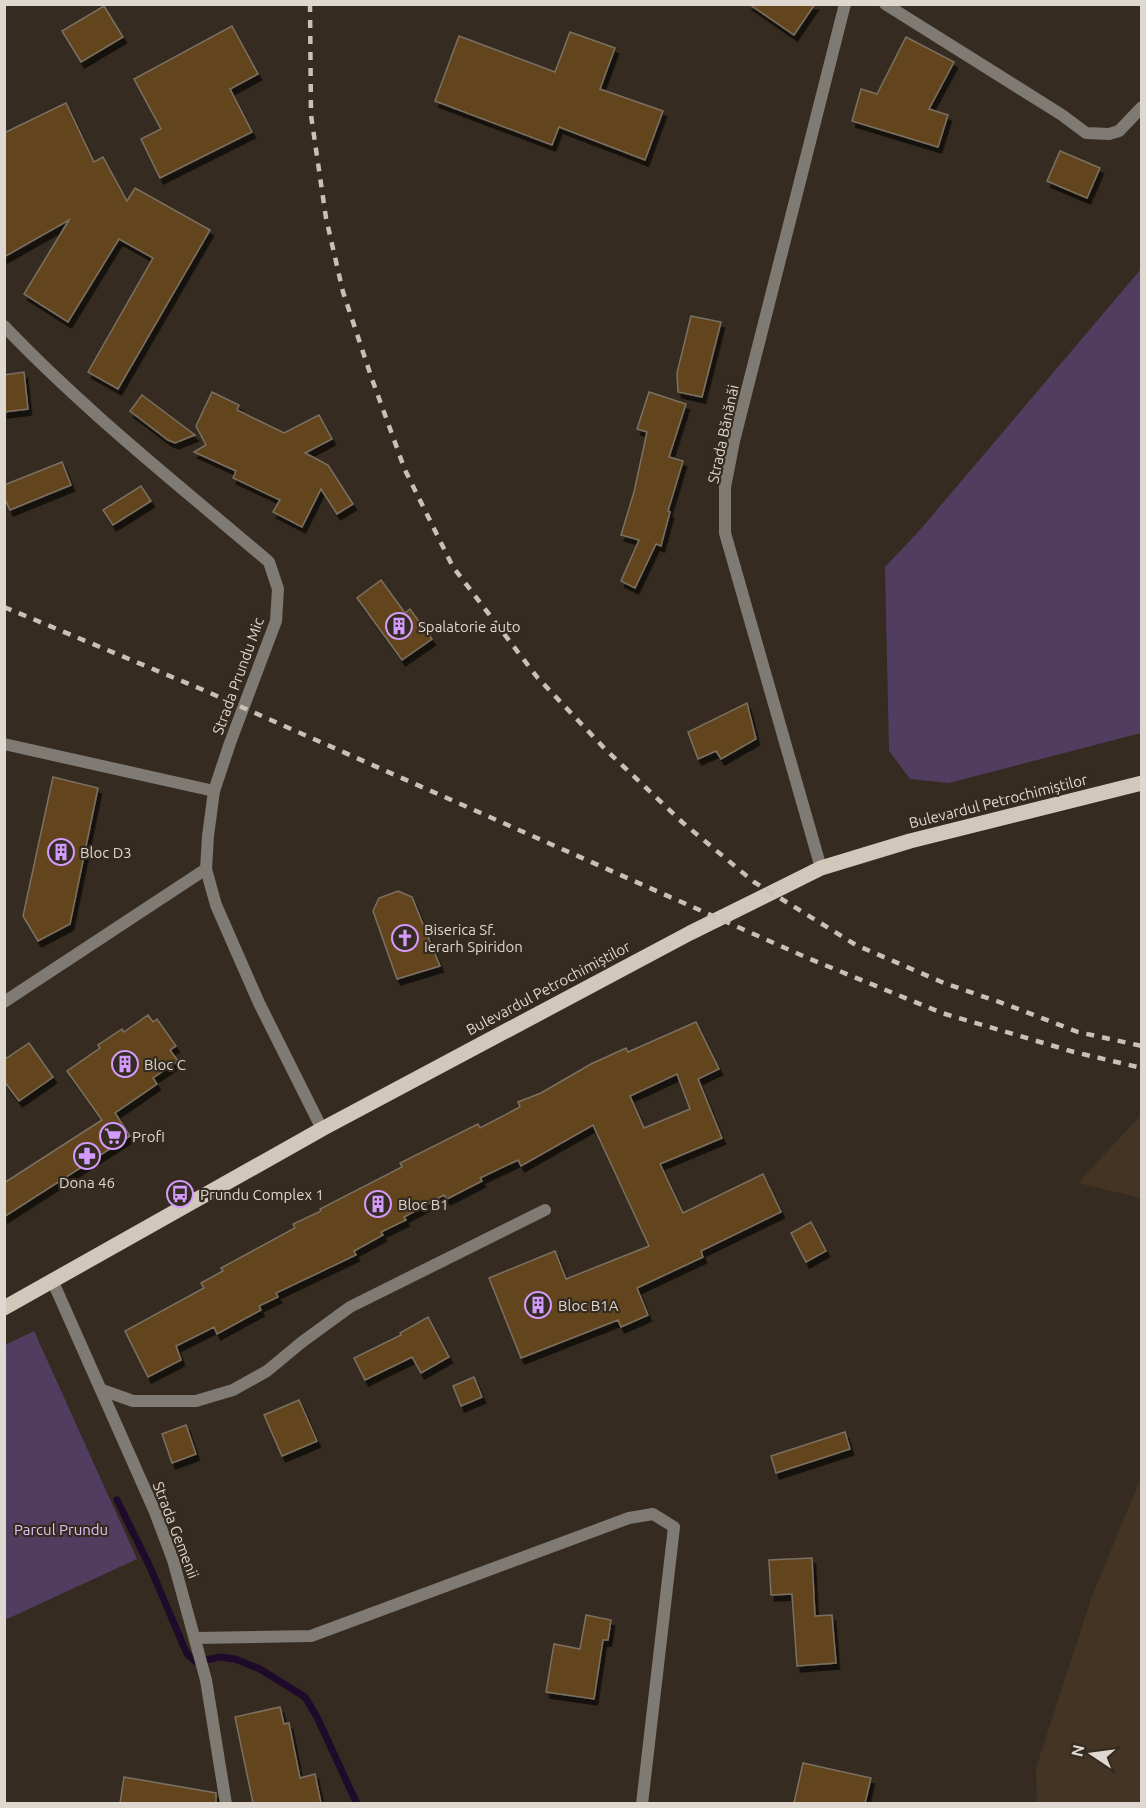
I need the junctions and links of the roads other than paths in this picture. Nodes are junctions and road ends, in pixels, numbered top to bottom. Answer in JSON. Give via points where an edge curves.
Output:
{"nodes":[{"id":1,"x":845,"y":4,"type":"edge"},
{"id":2,"x":885,"y":4,"type":"edge"},
{"id":3,"x":1142,"y":107,"type":"edge"},
{"id":4,"x":4,"y":326,"type":"edge"},
{"id":5,"x":4,"y":744,"type":"edge"},
{"id":6,"x":1142,"y":783,"type":"edge"},
{"id":7,"x":214,"y":791,"type":"junction"},
{"id":8,"x":821,"y":868,"type":"junction"},
{"id":9,"x":206,"y":869,"type":"junction"},
{"id":10,"x":4,"y":1002,"type":"edge"},
{"id":11,"x":322,"y":1129,"type":"junction"},
{"id":12,"x":545,"y":1210,"type":"dead end"},
{"id":13,"x":53,"y":1282,"type":"junction"},
{"id":14,"x":4,"y":1308,"type":"edge"},
{"id":15,"x":102,"y":1390,"type":"junction"},
{"id":16,"x":195,"y":1638,"type":"junction"},
{"id":17,"x":226,"y":1803,"type":"edge"},
{"id":18,"x":642,"y":1803,"type":"edge"}],
"edges":[{"from":1,"to":8,"type":"street","name":"Strada Bănănăi","via":[[725,487],[725,533]]},
{"from":2,"to":3,"type":"street","via":[[1086,133],[1119,131]]},
{"from":4,"to":7,"type":"street","name":"Strada Prundu Mic","via":[[106,424],[269,562],[278,589],[276,621]]},
{"from":5,"to":7,"type":"street"},
{"from":6,"to":8,"type":"main road","name":"Bulevardul Petrochimiștilor","via":[[910,841]]},
{"from":7,"to":9,"type":"street","name":"Strada Prundu Mic"},
{"from":8,"to":11,"type":"main road","name":"Bulevardul Petrochimiștilor"},
{"from":9,"to":10,"type":"street"},
{"from":9,"to":11,"type":"street","name":"Strada Prundu Mic","via":[[216,905],[259,1003]]},
{"from":11,"to":13,"type":"main road","name":"Bulevardul Petrochimiștilor"},
{"from":12,"to":15,"type":"street","via":[[350,1307],[267,1371],[233,1390],[196,1401],[133,1401]]},
{"from":13,"to":14,"type":"main road","name":"Bulevardul Petrochimiștilor"},
{"from":13,"to":15,"type":"street","name":"Strada Gemenii"},
{"from":15,"to":16,"type":"street","name":"Strada Gemenii","via":[[173,1560]]},
{"from":16,"to":17,"type":"street","name":"Strada Gemenii","via":[[206,1680]]},
{"from":16,"to":18,"type":"street","via":[[311,1636],[629,1518],[653,1514],[674,1527]]}]}
